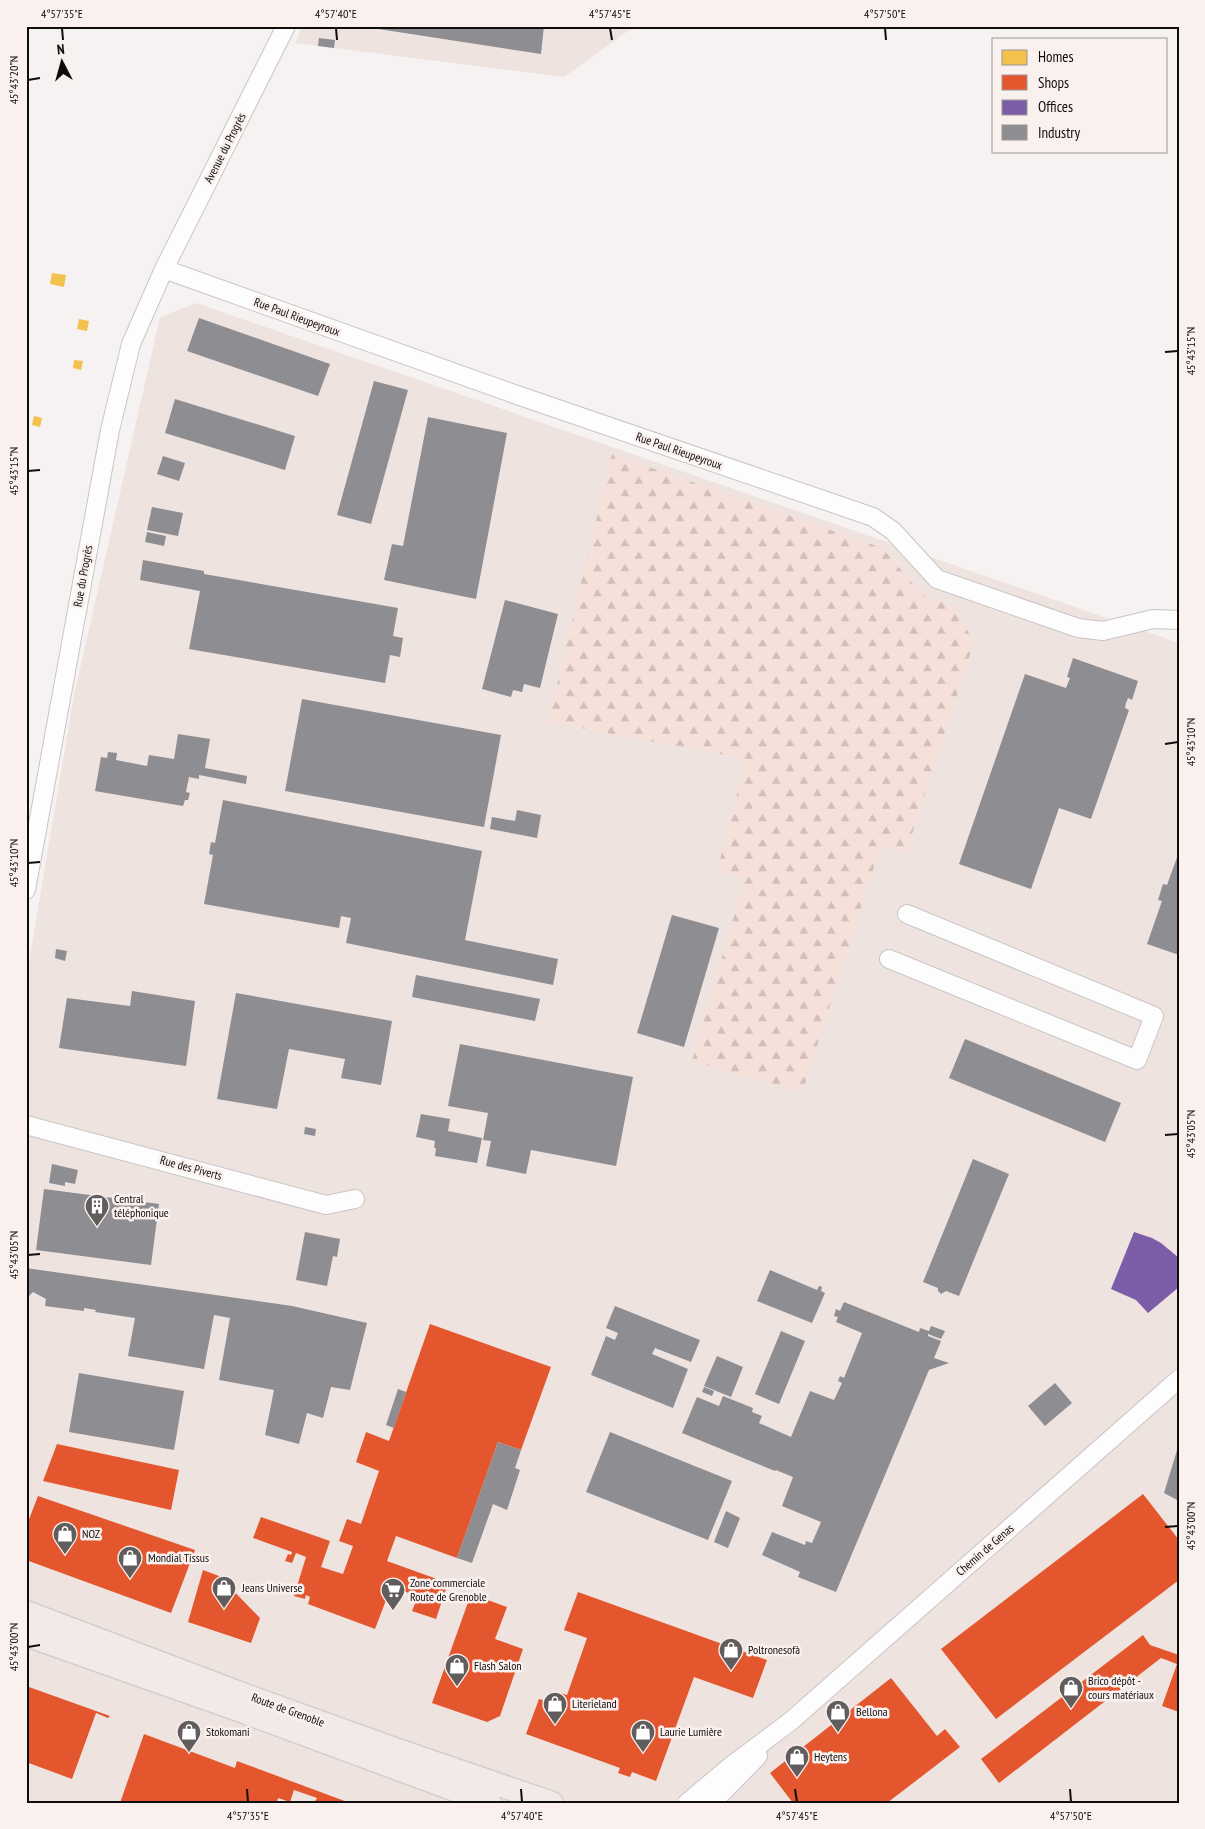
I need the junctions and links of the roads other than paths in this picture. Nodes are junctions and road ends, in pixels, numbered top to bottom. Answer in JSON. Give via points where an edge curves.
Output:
{"nodes":[{"id":1,"x":286,"y":26,"type":"edge"},
{"id":2,"x":164,"y":269,"type":"junction"},
{"id":3,"x":1179,"y":620,"type":"edge"},
{"id":4,"x":26,"y":890,"type":"edge"},
{"id":5,"x":907,"y":914,"type":"dead end"},
{"id":6,"x":889,"y":959,"type":"dead end"},
{"id":7,"x":26,"y":1125,"type":"edge"},
{"id":8,"x":355,"y":1199,"type":"dead end"},
{"id":9,"x":1179,"y":1379,"type":"edge"},
{"id":10,"x":26,"y":1612,"type":"edge"},
{"id":11,"x":26,"y":1635,"type":"edge"},
{"id":12,"x":791,"y":1721,"type":"junction"},
{"id":13,"x":490,"y":1803,"type":"edge"},
{"id":14,"x":552,"y":1803,"type":"edge"},
{"id":15,"x":687,"y":1803,"type":"edge"},
{"id":16,"x":712,"y":1803,"type":"edge"}],
"edges":[{"from":1,"to":2,"type":"street","name":"Avenue du Progrès"},
{"from":2,"to":3,"type":"street","name":"Rue Paul Rieupeyroux","via":[[508,392],[873,517],[893,531],[936,579],[1078,628],[1103,631],[1153,619]]},
{"from":2,"to":4,"type":"street","name":"Rue du Progrès","via":[[131,344],[110,430]]},
{"from":5,"to":6,"type":"street","via":[[1154,1016],[1137,1060]]},
{"from":7,"to":8,"type":"street","name":"Rue des Piverts","via":[[326,1205]]},
{"from":9,"to":12,"type":"street","name":"Chemin de Genas"},
{"from":10,"to":14,"type":"main road","name":"Route de Grenoble","via":[[254,1698]]},
{"from":11,"to":13,"type":"main road","name":"Route de Grenoble"},
{"from":12,"to":15,"type":"street","name":"Chemin de Genas"},
{"from":12,"to":16,"type":"street","name":"Chemin de Genas"}]}
